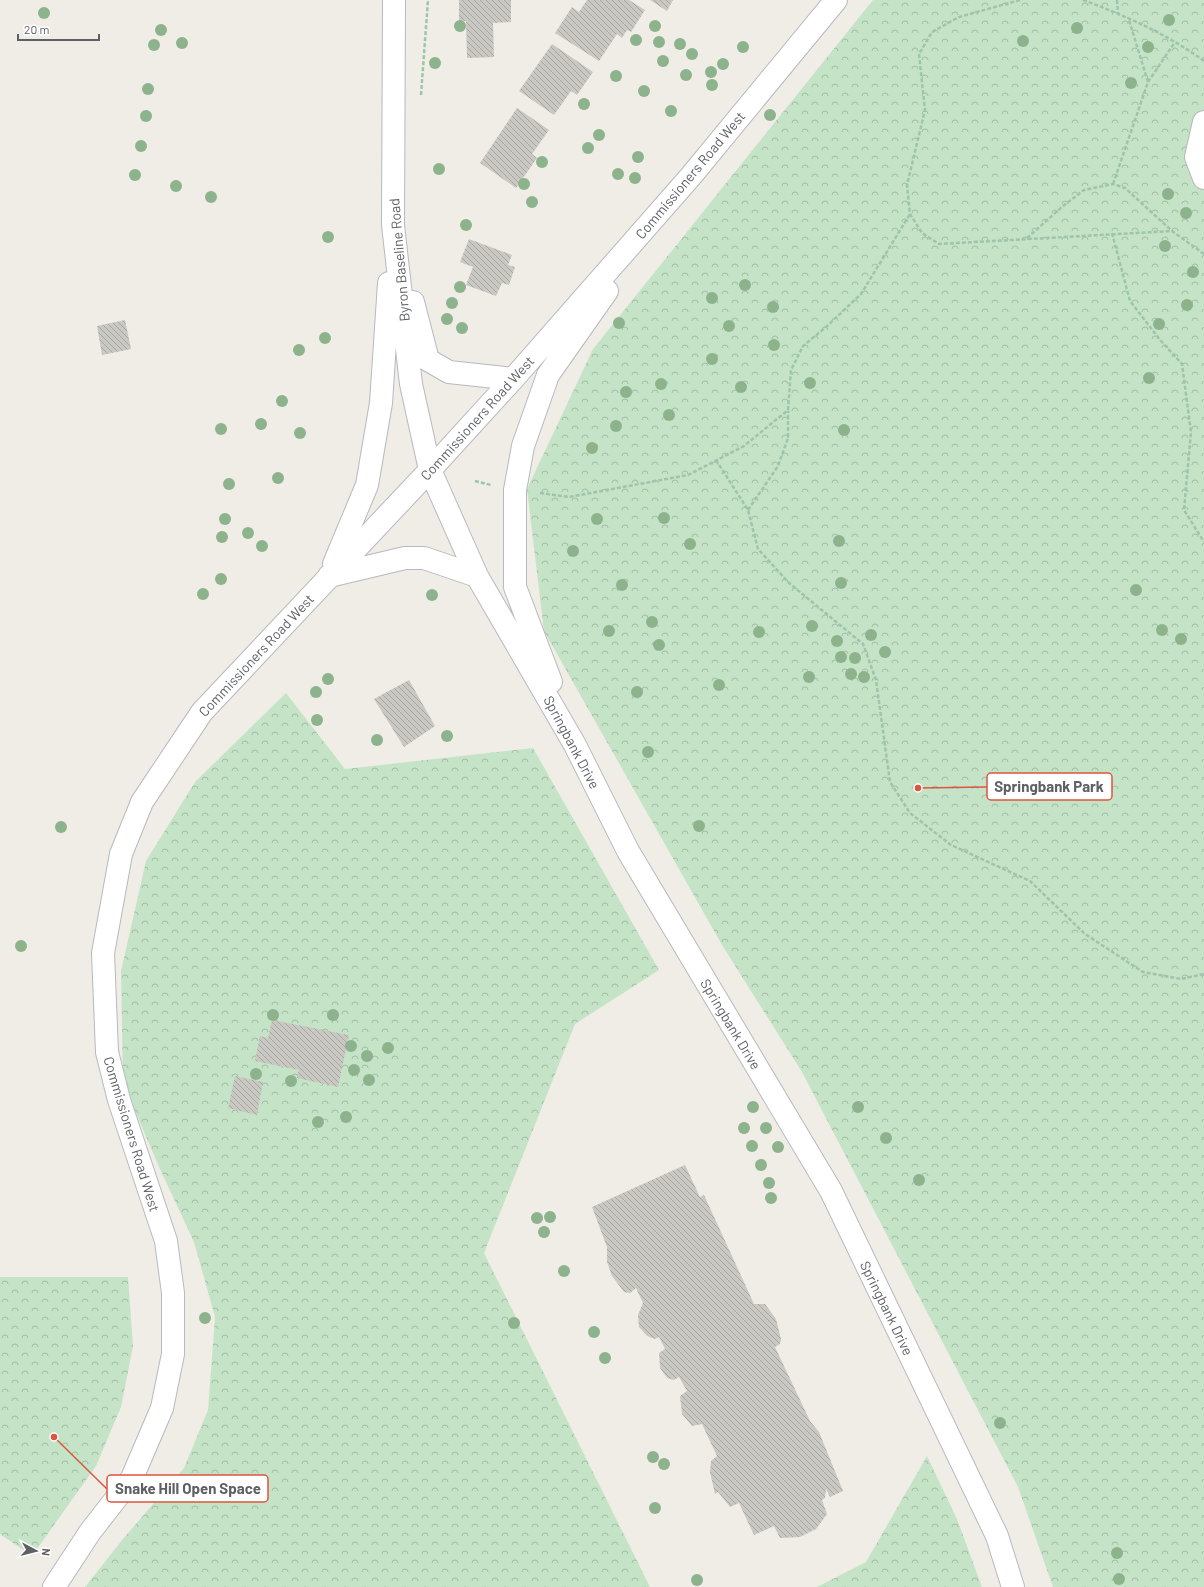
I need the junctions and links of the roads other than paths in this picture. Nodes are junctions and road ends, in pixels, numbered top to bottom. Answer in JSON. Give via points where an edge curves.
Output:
{"nodes":[{"id":1,"x":394,"y":0,"type":"edge"},
{"id":2,"x":836,"y":0,"type":"edge"},
{"id":3,"x":1204,"y":122,"type":"edge"},
{"id":4,"x":1204,"y":178,"type":"edge"},
{"id":5,"x":668,"y":202,"type":"junction"},
{"id":6,"x":393,"y":225,"type":"junction"},
{"id":7,"x":513,"y":379,"type":"junction"},
{"id":8,"x":430,"y":470,"type":"junction"},
{"id":9,"x":329,"y":576,"type":"junction"},
{"id":10,"x":477,"y":576,"type":"junction"},
{"id":11,"x":575,"y":745,"type":"junction"},
{"id":12,"x":54,"y":1587,"type":"edge"},
{"id":13,"x":1013,"y":1587,"type":"edge"}],
"edges":[{"from":1,"to":6,"type":"main road","name":"Byron Baseline Road"},
{"from":2,"to":5,"type":"main road","name":"Commissioners Road West"},
{"from":3,"to":4,"type":"main road","via":[[1196,157]]},
{"from":5,"to":7,"type":"main road","name":"Commissioners Road West"},
{"from":5,"to":11,"type":"main road","via":[[548,375],[523,446],[515,490],[515,588]]},
{"from":6,"to":7,"type":"main road","via":[[428,360],[449,372]]},
{"from":6,"to":8,"type":"main road","name":"Byron Baseline Road","via":[[411,384]]},
{"from":6,"to":9,"type":"main road","via":[[381,403],[367,486]]},
{"from":7,"to":8,"type":"main road","name":"Commissioners Road West"},
{"from":8,"to":9,"type":"main road","name":"Commissioners Road West"},
{"from":8,"to":10,"type":"main road","name":"Springbank Drive"},
{"from":9,"to":10,"type":"main road","via":[[405,558],[424,558]]},
{"from":9,"to":12,"type":"main road","name":"Commissioners Road West","via":[[202,712],[142,802],[121,854],[103,953],[107,1052],[119,1100],[166,1241],[173,1293],[173,1354],[162,1408],[132,1478],[90,1532]]},
{"from":10,"to":11,"type":"main road","name":"Springbank Drive"},
{"from":11,"to":13,"type":"main road","name":"Springbank Drive","via":[[628,851],[831,1191],[997,1536]]}]}
